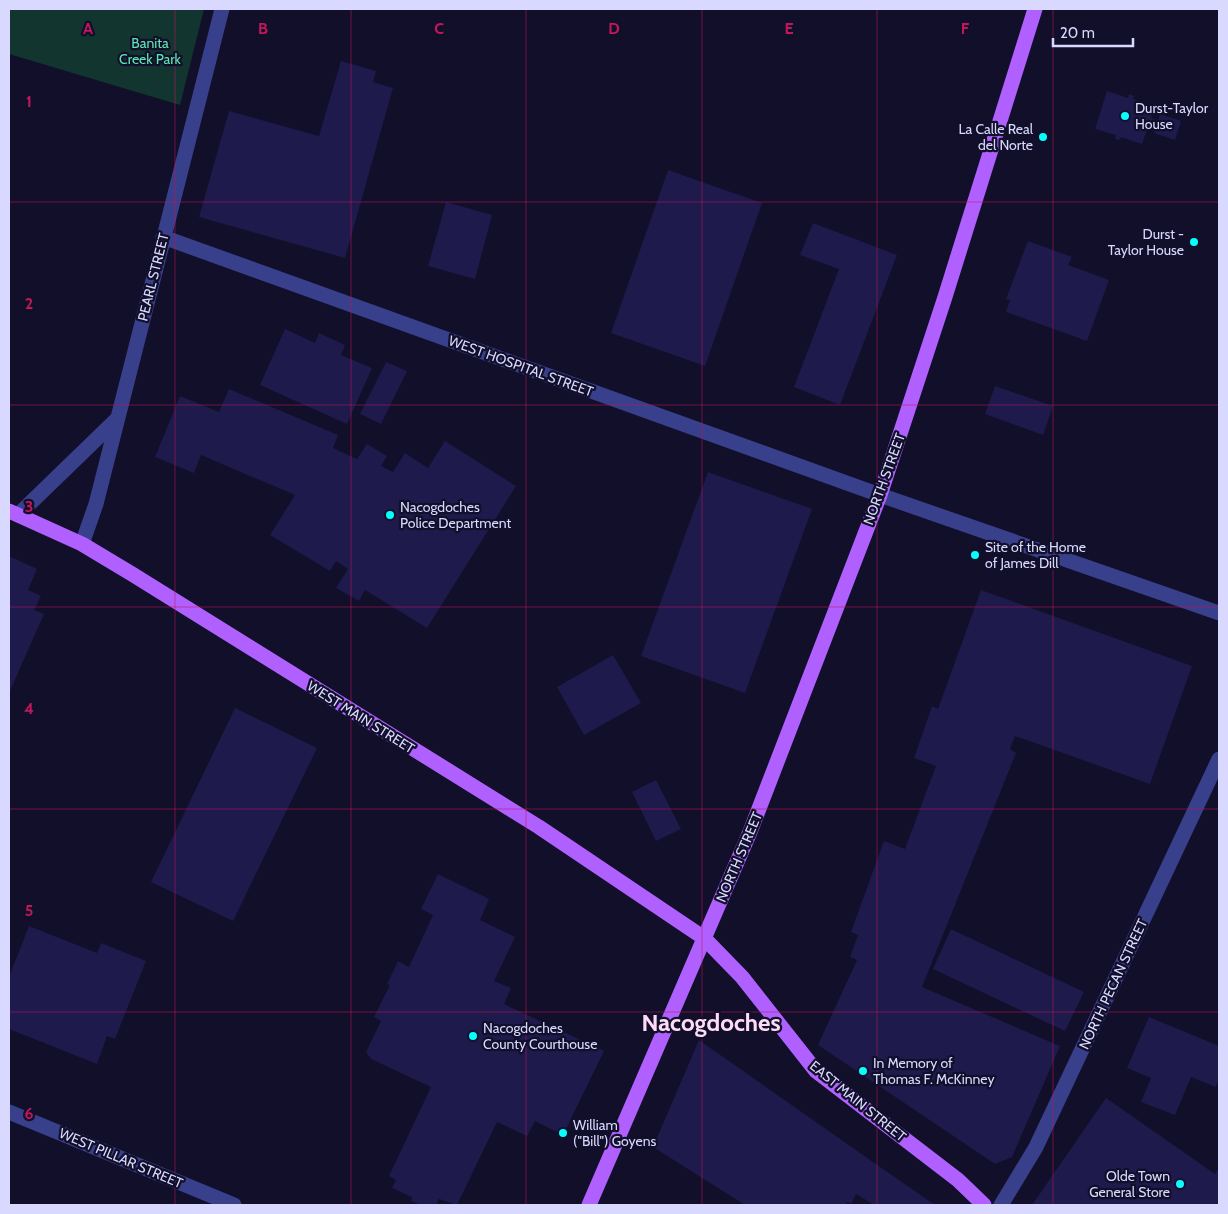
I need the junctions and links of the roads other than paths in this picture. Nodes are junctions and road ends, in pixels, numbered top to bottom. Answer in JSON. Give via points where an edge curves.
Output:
{"nodes":[{"id":1,"x":222,"y":9,"type":"edge"},
{"id":2,"x":1035,"y":9,"type":"edge"},
{"id":3,"x":163,"y":237,"type":"junction"},
{"id":4,"x":116,"y":420,"type":"junction"},
{"id":5,"x":880,"y":495,"type":"junction"},
{"id":6,"x":14,"y":513,"type":"edge"},
{"id":7,"x":82,"y":544,"type":"junction"},
{"id":8,"x":1219,"y":613,"type":"edge"},
{"id":9,"x":1219,"y":759,"type":"edge"},
{"id":10,"x":704,"y":938,"type":"junction"},
{"id":11,"x":9,"y":1112,"type":"edge"},
{"id":12,"x":234,"y":1205,"type":"edge"},
{"id":13,"x":589,"y":1205,"type":"edge"},
{"id":14,"x":984,"y":1205,"type":"edge"},
{"id":15,"x":1001,"y":1205,"type":"edge"}],
"edges":[{"from":1,"to":3,"type":"street","name":"PEARL STREET"},
{"from":2,"to":5,"type":"main road","name":"NORTH STREET"},
{"from":3,"to":4,"type":"street","name":"PEARL STREET"},
{"from":3,"to":5,"type":"street","name":"WEST HOSPITAL STREET"},
{"from":4,"to":6,"type":"street"},
{"from":4,"to":7,"type":"street","name":"PEARL STREET","via":[[96,504]]},
{"from":5,"to":8,"type":"street","name":"WEST HOSPITAL STREET"},
{"from":5,"to":10,"type":"main road","name":"NORTH STREET","via":[[795,718]]},
{"from":6,"to":7,"type":"main road","name":"WEST MAIN STREET"},
{"from":7,"to":10,"type":"main road","name":"WEST MAIN STREET","via":[[539,827]]},
{"from":9,"to":15,"type":"street","name":"NORTH PECAN STREET","via":[[1036,1147]]},
{"from":10,"to":13,"type":"main road","name":"NORTH STREET"},
{"from":10,"to":14,"type":"main road","name":"EAST MAIN STREET","via":[[742,977],[816,1071],[958,1180]]},
{"from":11,"to":12,"type":"street","name":"WEST PILLAR STREET"}]}
